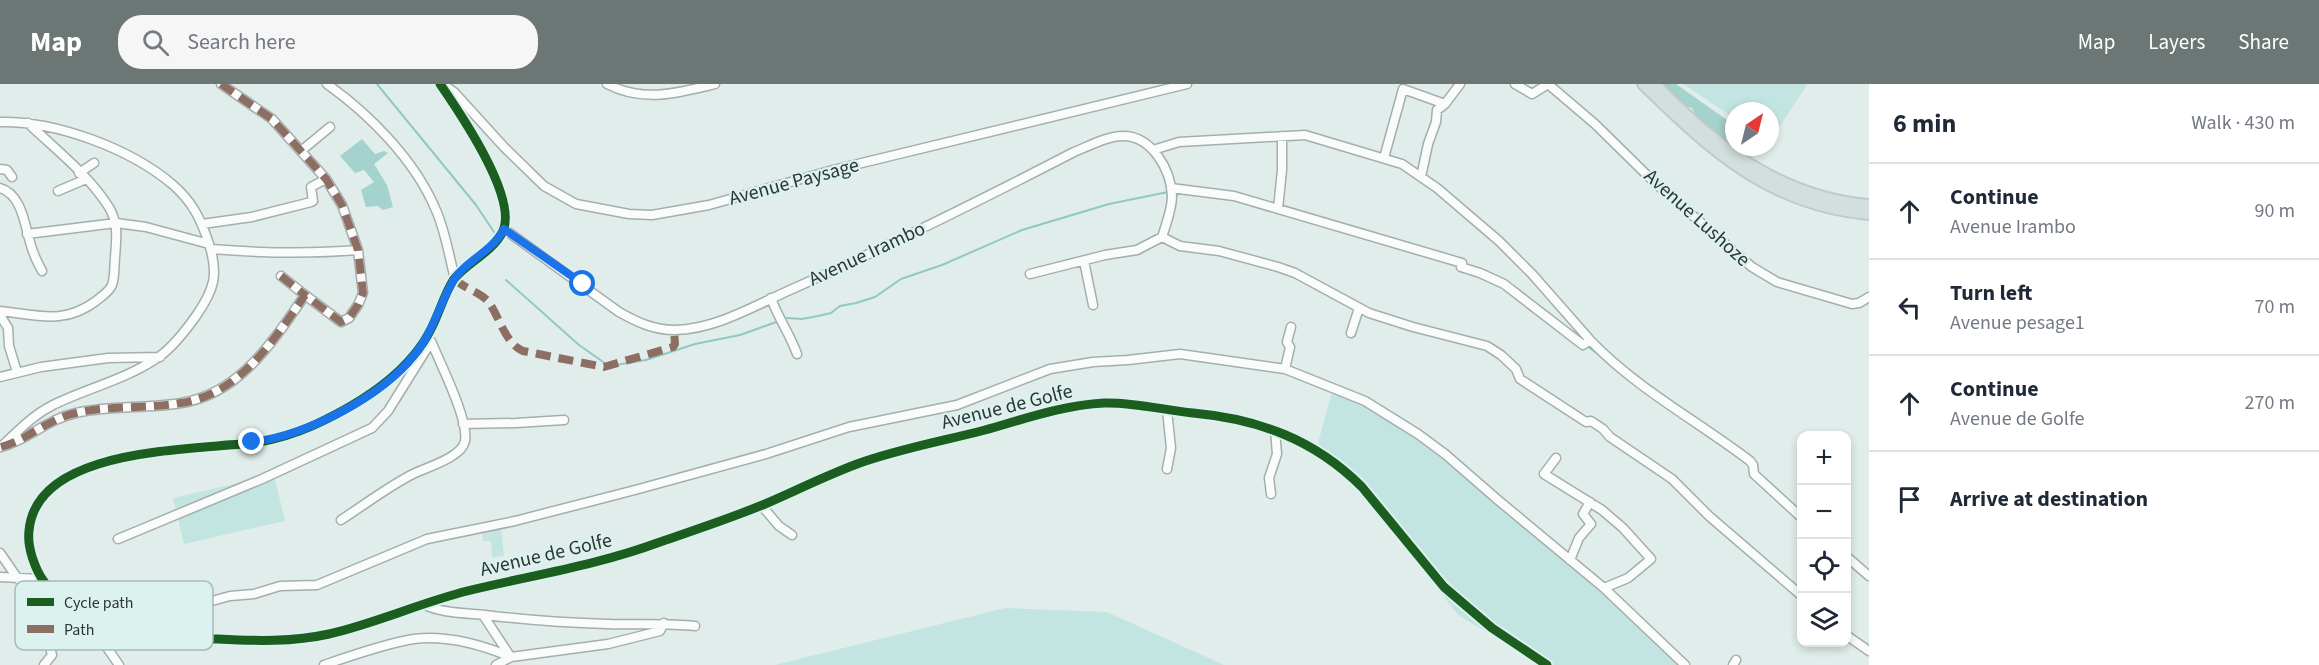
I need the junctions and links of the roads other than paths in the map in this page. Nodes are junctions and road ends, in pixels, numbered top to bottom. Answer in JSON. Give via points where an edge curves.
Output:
{"nodes":[{"id":1,"x":221,"y":84,"type":"edge"},
{"id":2,"x":327,"y":84,"type":"edge"},
{"id":3,"x":441,"y":84,"type":"edge"},
{"id":4,"x":607,"y":84,"type":"edge"},
{"id":5,"x":716,"y":84,"type":"edge"},
{"id":6,"x":1187,"y":84,"type":"edge"},
{"id":7,"x":1460,"y":84,"type":"edge"},
{"id":8,"x":1515,"y":84,"type":"edge"},
{"id":9,"x":1548,"y":84,"type":"edge"},
{"id":10,"x":1643,"y":84,"type":"edge"},
{"id":11,"x":1655,"y":84,"type":"edge"},
{"id":12,"x":1445,"y":104,"type":"junction"},
{"id":13,"x":0,"y":122,"type":"edge"},
{"id":14,"x":28,"y":123,"type":"junction"},
{"id":15,"x":330,"y":127,"type":"dead end"},
{"id":16,"x":1282,"y":136,"type":"junction"},
{"id":17,"x":1153,"y":150,"type":"junction"},
{"id":18,"x":301,"y":151,"type":"junction"},
{"id":19,"x":1384,"y":158,"type":"junction"},
{"id":20,"x":94,"y":163,"type":"dead end"},
{"id":21,"x":0,"y":169,"type":"edge"},
{"id":22,"x":83,"y":176,"type":"junction"},
{"id":23,"x":12,"y":177,"type":"dead end"},
{"id":24,"x":1421,"y":177,"type":"junction"},
{"id":25,"x":326,"y":179,"type":"junction"},
{"id":26,"x":0,"y":188,"type":"edge"},
{"id":27,"x":1171,"y":188,"type":"junction"},
{"id":28,"x":1784,"y":188,"type":"junction"},
{"id":29,"x":58,"y":191,"type":"dead end"},
{"id":30,"x":1869,"y":205,"type":"edge"},
{"id":31,"x":1278,"y":209,"type":"junction"},
{"id":32,"x":1869,"y":214,"type":"edge"},
{"id":33,"x":116,"y":223,"type":"junction"},
{"id":34,"x":202,"y":224,"type":"junction"},
{"id":35,"x":504,"y":229,"type":"junction"},
{"id":36,"x":27,"y":234,"type":"junction"},
{"id":37,"x":1162,"y":237,"type":"junction"},
{"id":38,"x":210,"y":247,"type":"junction"},
{"id":39,"x":358,"y":250,"type":"junction"},
{"id":40,"x":1084,"y":261,"type":"junction"},
{"id":41,"x":42,"y":271,"type":"dead end"},
{"id":42,"x":1030,"y":274,"type":"dead end"},
{"id":43,"x":281,"y":276,"type":"dead end"},
{"id":44,"x":455,"y":279,"type":"junction"},
{"id":45,"x":305,"y":295,"type":"junction"},
{"id":46,"x":1869,"y":297,"type":"edge"},
{"id":47,"x":771,"y":298,"type":"junction"},
{"id":48,"x":1093,"y":305,"type":"dead end"},
{"id":49,"x":1359,"y":308,"type":"junction"},
{"id":50,"x":0,"y":313,"type":"edge"},
{"id":51,"x":1291,"y":327,"type":"dead end"},
{"id":52,"x":430,"y":332,"type":"junction"},
{"id":53,"x":1351,"y":333,"type":"dead end"},
{"id":54,"x":1590,"y":340,"type":"junction"},
{"id":55,"x":431,"y":342,"type":"junction"},
{"id":56,"x":797,"y":354,"type":"dead end"},
{"id":57,"x":160,"y":357,"type":"junction"},
{"id":58,"x":1285,"y":369,"type":"junction"},
{"id":59,"x":17,"y":372,"type":"junction"},
{"id":60,"x":0,"y":377,"type":"edge"},
{"id":61,"x":1167,"y":410,"type":"junction"},
{"id":62,"x":564,"y":420,"type":"dead end"},
{"id":63,"x":463,"y":424,"type":"junction"},
{"id":64,"x":1275,"y":430,"type":"junction"},
{"id":65,"x":1,"y":449,"type":"edge"},
{"id":66,"x":1556,"y":458,"type":"dead end"},
{"id":67,"x":1167,"y":469,"type":"dead end"},
{"id":68,"x":1271,"y":494,"type":"dead end"},
{"id":69,"x":1590,"y":502,"type":"junction"},
{"id":70,"x":761,"y":505,"type":"junction"},
{"id":71,"x":1797,"y":513,"type":"edge"},
{"id":72,"x":341,"y":520,"type":"dead end"},
{"id":73,"x":792,"y":535,"type":"dead end"},
{"id":74,"x":118,"y":539,"type":"dead end"},
{"id":75,"x":0,"y":553,"type":"edge"},
{"id":76,"x":1569,"y":560,"type":"junction"},
{"id":77,"x":1851,"y":560,"type":"edge"},
{"id":78,"x":1869,"y":576,"type":"edge"},
{"id":79,"x":0,"y":577,"type":"edge"},
{"id":80,"x":18,"y":579,"type":"junction"},
{"id":81,"x":41,"y":579,"type":"joint"},
{"id":82,"x":1604,"y":588,"type":"junction"},
{"id":83,"x":1799,"y":593,"type":"edge"},
{"id":84,"x":213,"y":601,"type":"edge"},
{"id":85,"x":422,"y":604,"type":"junction"},
{"id":86,"x":483,"y":615,"type":"junction"},
{"id":87,"x":664,"y":623,"type":"junction"},
{"id":88,"x":695,"y":626,"type":"dead end"},
{"id":89,"x":1851,"y":638,"type":"edge"},
{"id":90,"x":213,"y":640,"type":"edge"},
{"id":91,"x":51,"y":650,"type":"edge"},
{"id":92,"x":109,"y":650,"type":"edge"},
{"id":93,"x":1869,"y":651,"type":"edge"},
{"id":94,"x":511,"y":657,"type":"junction"},
{"id":95,"x":44,"y":665,"type":"edge"},
{"id":96,"x":119,"y":665,"type":"edge"},
{"id":97,"x":324,"y":665,"type":"edge"},
{"id":98,"x":496,"y":665,"type":"edge"},
{"id":99,"x":1547,"y":665,"type":"edge"},
{"id":100,"x":1684,"y":665,"type":"edge"}],
"edges":[{"from":1,"to":18,"type":"street","via":[[272,119]]},
{"from":2,"to":44,"type":"street","via":[[366,114],[423,185],[436,209]]},
{"from":3,"to":6,"type":"street","name":"Avenue Paysage","via":[[454,92],[544,186],[576,204],[651,215],[710,205],[833,170]]},
{"from":3,"to":35,"type":"street","via":[[493,173],[505,203]]},
{"from":4,"to":5,"type":"street","via":[[630,93],[661,96]]},
{"from":7,"to":12,"type":"street"},
{"from":8,"to":9,"type":"street","via":[[1532,94]]},
{"from":9,"to":46,"type":"street","name":"Avenue Lushoze","via":[[1752,267],[1777,282],[1852,304]]},
{"from":10,"to":28,"type":"main road","via":[[1723,157],[1746,173]]},
{"from":11,"to":28,"type":"main road","via":[[1733,155]]},
{"from":12,"to":19,"type":"street","via":[[1403,89]]},
{"from":12,"to":24,"type":"street","via":[[1437,110]]},
{"from":13,"to":14,"type":"street"},
{"from":14,"to":22,"type":"street"},
{"from":14,"to":34,"type":"street","via":[[70,130],[149,166],[195,207]]},
{"from":15,"to":18,"type":"street"},
{"from":16,"to":17,"type":"street","via":[[1179,142]]},
{"from":16,"to":19,"type":"street","via":[[1324,139]]},
{"from":16,"to":31,"type":"street"},
{"from":17,"to":27,"type":"street"},
{"from":17,"to":47,"type":"street","name":"Avenue Irambo","via":[[1133,137],[1110,138]]},
{"from":18,"to":25,"type":"street"},
{"from":19,"to":24,"type":"street"},
{"from":20,"to":22,"type":"street"},
{"from":21,"to":23,"type":"street","via":[[7,170]]},
{"from":22,"to":29,"type":"street"},
{"from":22,"to":33,"type":"street","via":[[103,199]]},
{"from":24,"to":54,"type":"street","via":[[1505,247]]},
{"from":25,"to":34,"type":"street","via":[[313,185],[311,202],[252,217]]},
{"from":25,"to":39,"type":"street","via":[[342,205]]},
{"from":26,"to":36,"type":"street","via":[[13,196],[20,207]]},
{"from":27,"to":31,"type":"street","via":[[1234,196]]},
{"from":27,"to":37,"type":"street","via":[[1171,211]]},
{"from":28,"to":30,"type":"main road","via":[[1842,203]]},
{"from":28,"to":32,"type":"main road","via":[[1838,210]]},
{"from":31,"to":54,"type":"street","via":[[1462,263],[1461,267],[1504,284],[1584,345]]},
{"from":33,"to":36,"type":"street"},
{"from":33,"to":38,"type":"street","via":[[146,227]]},
{"from":33,"to":50,"type":"street","via":[[111,288],[86,308],[67,316]]},
{"from":34,"to":38,"type":"street"},
{"from":35,"to":44,"type":"street","via":[[491,247]]},
{"from":35,"to":47,"type":"street","name":"Avenue Irambo","via":[[646,327],[701,327]]},
{"from":36,"to":41,"type":"street"},
{"from":37,"to":40,"type":"street","via":[[1137,250]]},
{"from":37,"to":49,"type":"street","via":[[1180,246],[1219,251],[1278,267]]},
{"from":38,"to":39,"type":"street","via":[[270,254]]},
{"from":38,"to":57,"type":"street","via":[[215,273],[210,295],[189,326]]},
{"from":39,"to":45,"type":"street","via":[[363,293],[344,322]]},
{"from":40,"to":42,"type":"street"},
{"from":40,"to":48,"type":"street"},
{"from":43,"to":45,"type":"street"},
{"from":44,"to":52,"type":"street","name":"Avenue de Golfe"},
{"from":45,"to":65,"type":"street","via":[[272,343],[215,393],[180,404],[74,413],[45,423]]},
{"from":47,"to":56,"type":"street"},
{"from":49,"to":53,"type":"street"},
{"from":49,"to":83,"type":"street","via":[[1413,327],[1469,340],[1501,355],[1516,369],[1520,379],[1586,422],[1591,421],[1663,472]]},
{"from":50,"to":59,"type":"street","via":[[8,328]]},
{"from":51,"to":58,"type":"street"},
{"from":52,"to":55,"type":"street"},
{"from":52,"to":81,"type":"street","name":"Avenue de Golfe","via":[[396,374],[312,426],[264,441],[109,461],[58,483],[40,498],[30,521],[27,539]]},
{"from":54,"to":71,"type":"street","via":[[1649,391],[1750,460],[1754,474]]},
{"from":55,"to":63,"type":"street"},
{"from":55,"to":74,"type":"street","via":[[388,411],[372,428]]},
{"from":57,"to":59,"type":"street","via":[[108,358]]},
{"from":57,"to":65,"type":"street","via":[[45,410]]},
{"from":58,"to":76,"type":"street","via":[[1365,402],[1431,442]]},
{"from":58,"to":84,"type":"street","via":[[1180,354],[1050,369],[957,405],[849,427],[636,490],[427,539],[317,585],[280,586]]},
{"from":59,"to":60,"type":"street"},
{"from":61,"to":64,"type":"street","name":"Avenue de Golfe","via":[[1237,419]]},
{"from":61,"to":67,"type":"street","via":[[1171,448]]},
{"from":61,"to":70,"type":"street","name":"Avenue de Golfe","via":[[1102,403],[1037,415],[867,461]]},
{"from":62,"to":63,"type":"street"},
{"from":63,"to":72,"type":"street","via":[[465,441],[457,452],[414,473]]},
{"from":64,"to":68,"type":"street","via":[[1277,454],[1269,478]]},
{"from":64,"to":99,"type":"street","name":"Avenue de Golfe","via":[[1308,445],[1350,475],[1376,501],[1444,587],[1492,628]]},
{"from":66,"to":69,"type":"street","via":[[1544,474]]},
{"from":69,"to":76,"type":"street","via":[[1583,514],[1592,524]]},
{"from":69,"to":82,"type":"street","via":[[1623,528],[1651,560],[1628,578]]},
{"from":70,"to":73,"type":"street"},
{"from":70,"to":85,"type":"street","name":"Avenue de Golfe","via":[[597,563]]},
{"from":75,"to":80,"type":"street"},
{"from":76,"to":82,"type":"street"},
{"from":77,"to":78,"type":"street"},
{"from":79,"to":80,"type":"street"},
{"from":80,"to":81,"type":"street"},
{"from":82,"to":100,"type":"street"},
{"from":85,"to":86,"type":"street","via":[[432,609]]},
{"from":85,"to":90,"type":"street","name":"Avenue de Golfe","via":[[322,636],[266,642]]},
{"from":86,"to":87,"type":"street","via":[[562,623]]},
{"from":86,"to":94,"type":"street"},
{"from":87,"to":88,"type":"street"},
{"from":87,"to":94,"type":"street","via":[[660,631],[627,640]]},
{"from":89,"to":93,"type":"street"},
{"from":91,"to":95,"type":"street","via":[[52,655]]},
{"from":92,"to":96,"type":"street"},
{"from":94,"to":97,"type":"street","via":[[484,646],[415,639]]},
{"from":94,"to":98,"type":"street"}]}
